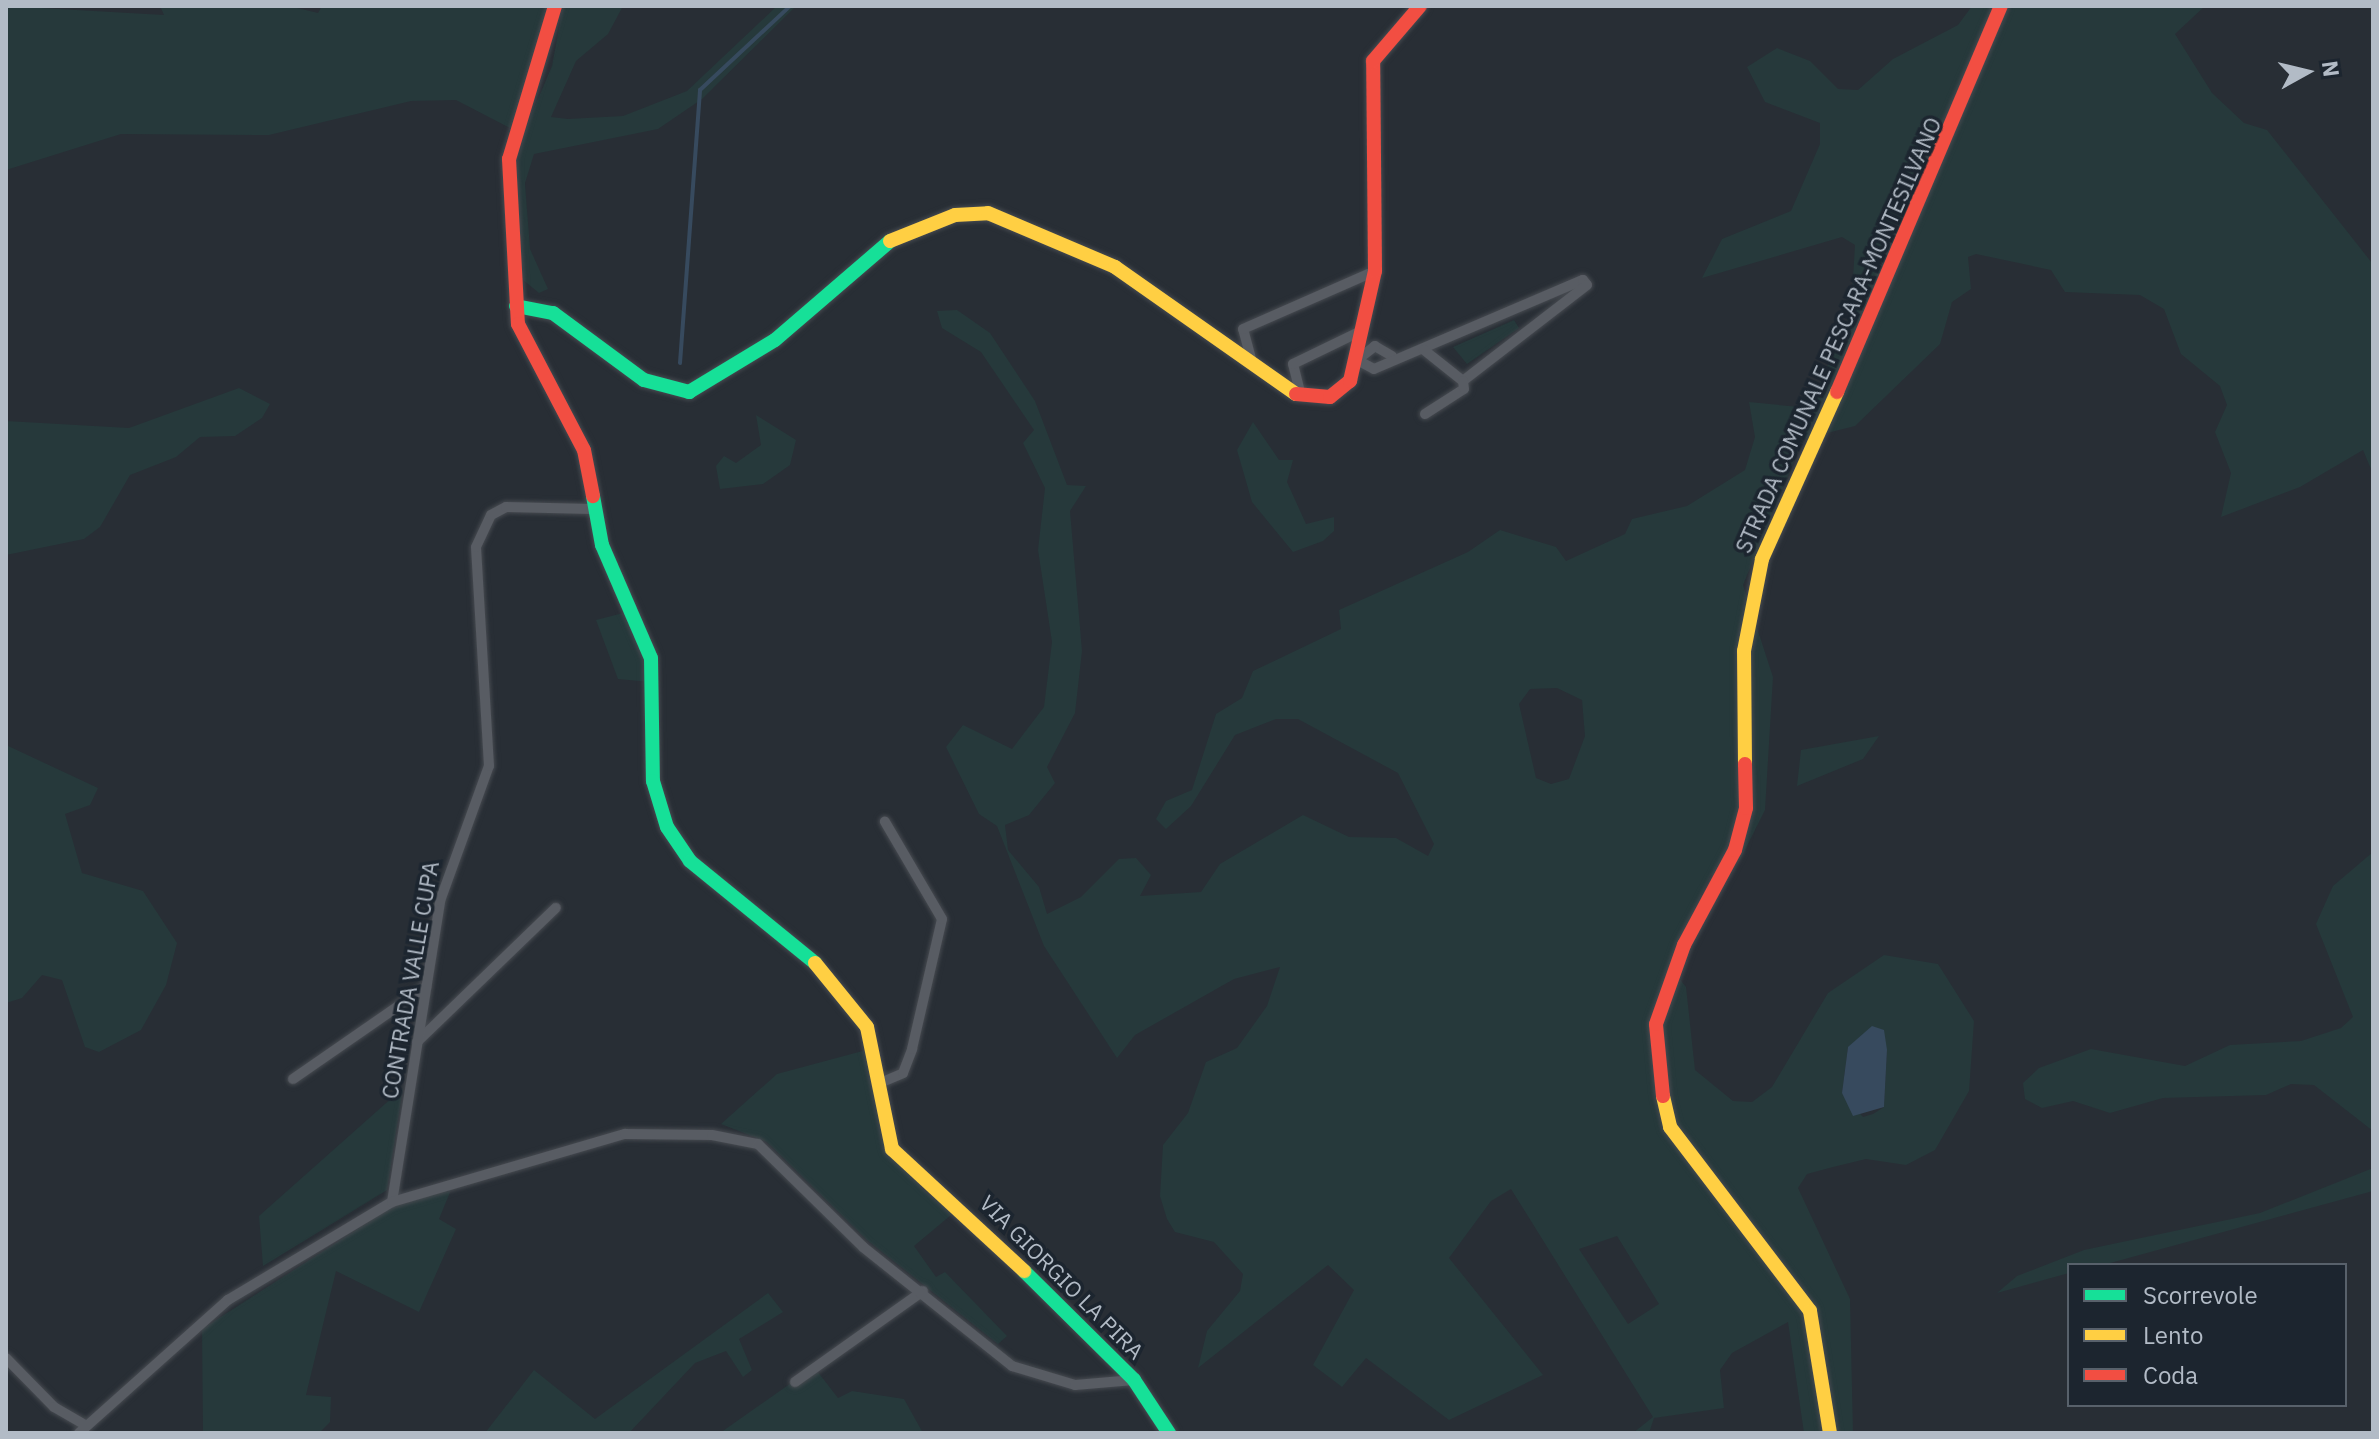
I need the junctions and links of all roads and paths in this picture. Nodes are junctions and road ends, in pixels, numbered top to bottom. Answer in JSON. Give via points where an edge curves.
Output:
{"nodes":[{"id":1,"x":555,"y":6,"type":"edge"},
{"id":2,"x":1420,"y":6,"type":"edge"},
{"id":3,"x":2001,"y":6,"type":"edge"},
{"id":4,"x":1375,"y":271,"type":"junction"},
{"id":5,"x":516,"y":306,"type":"junction"},
{"id":6,"x":1365,"y":329,"type":"junction"},
{"id":7,"x":1424,"y":350,"type":"junction"},
{"id":8,"x":1392,"y":356,"type":"junction"},
{"id":9,"x":1357,"y":360,"type":"junction"},
{"id":10,"x":1256,"y":372,"type":"junction"},
{"id":11,"x":1463,"y":381,"type":"junction"},
{"id":12,"x":1301,"y":396,"type":"junction"},
{"id":13,"x":1425,"y":414,"type":"dead end"},
{"id":14,"x":592,"y":509,"type":"junction"},
{"id":15,"x":885,"y":822,"type":"dead end"},
{"id":16,"x":556,"y":908,"type":"dead end"},
{"id":17,"x":426,"y":987,"type":"junction"},
{"id":18,"x":417,"y":1042,"type":"junction"},
{"id":19,"x":293,"y":1079,"type":"dead end"},
{"id":20,"x":880,"y":1083,"type":"junction"},
{"id":21,"x":396,"y":1182,"type":"junction"},
{"id":22,"x":412,"y":1193,"type":"junction"},
{"id":23,"x":392,"y":1202,"type":"junction"},
{"id":24,"x":923,"y":1291,"type":"junction"},
{"id":25,"x":6,"y":1358,"type":"edge"},
{"id":26,"x":1134,"y":1380,"type":"junction"},
{"id":27,"x":795,"y":1382,"type":"dead end"},
{"id":28,"x":82,"y":1429,"type":"edge"},
{"id":29,"x":1169,"y":1433,"type":"edge"},
{"id":30,"x":1830,"y":1433,"type":"edge"}],
"edges":[{"from":1,"to":5,"type":"street","name":"VIA GIORGIO LA PIRA","via":[[509,159]]},
{"from":2,"to":4,"type":"street","via":[[1382,45],[1369,79],[1378,197]]},
{"from":3,"to":30,"type":"street","name":"STRADA COMUNALE PESCARA-MONTESILVANO","via":[[1913,224],[1762,559],[1744,651],[1746,808],[1735,850],[1684,945],[1656,1024],[1655,1061],[1670,1127],[1810,1311]]},
{"from":4,"to":6,"type":"street"},
{"from":4,"to":10,"type":"street","via":[[1243,329]]},
{"from":5,"to":10,"type":"street","via":[[553,313],[644,380],[689,392],[775,340],[883,244],[955,215],[988,213],[1115,267]]},
{"from":5,"to":14,"type":"street","name":"VIA GIORGIO LA PIRA","via":[[524,341],[590,464]]},
{"from":6,"to":9,"type":"street"},
{"from":6,"to":12,"type":"street","via":[[1293,364]]},
{"from":7,"to":8,"type":"street"},
{"from":7,"to":11,"type":"street"},
{"from":7,"to":11,"type":"street","via":[[1583,280],[1587,285]]},
{"from":8,"to":9,"type":"street","via":[[1374,369]]},
{"from":8,"to":9,"type":"street","via":[[1375,346]]},
{"from":9,"to":12,"type":"street","via":[[1342,391]]},
{"from":10,"to":12,"type":"street"},
{"from":11,"to":13,"type":"street","via":[[1464,389]]},
{"from":14,"to":17,"type":"street","name":"CONTRADA VALLE CUPA","via":[[506,507],[481,529],[476,547],[489,766],[455,843]]},
{"from":14,"to":20,"type":"street","name":"VIA GIORGIO LA PIRA","via":[[651,658],[653,781],[667,827],[690,861],[843,989],[867,1027]]},
{"from":15,"to":20,"type":"street","via":[[942,919],[903,1073]]},
{"from":16,"to":18,"type":"street"},
{"from":17,"to":18,"type":"street","name":"CONTRADA VALLE CUPA"},
{"from":17,"to":19,"type":"street"},
{"from":18,"to":21,"type":"street","name":"CONTRADA VALLE CUPA"},
{"from":20,"to":26,"type":"street","name":"VIA GIORGIO LA PIRA","via":[[892,1149],[907,1168],[957,1205]]},
{"from":21,"to":22,"type":"street"},
{"from":21,"to":23,"type":"street","name":"CONTRADA VALLE CUPA"},
{"from":22,"to":23,"type":"street"},
{"from":22,"to":24,"type":"street","via":[[603,1137],[739,1137],[777,1159],[863,1247]]},
{"from":23,"to":28,"type":"street","via":[[228,1300]]},
{"from":24,"to":26,"type":"street","via":[[985,1348],[1025,1372],[1075,1385]]},
{"from":24,"to":27,"type":"street"},
{"from":25,"to":28,"type":"street"},
{"from":26,"to":29,"type":"street","name":"VIA GIORGIO LA PIRA"}]}
